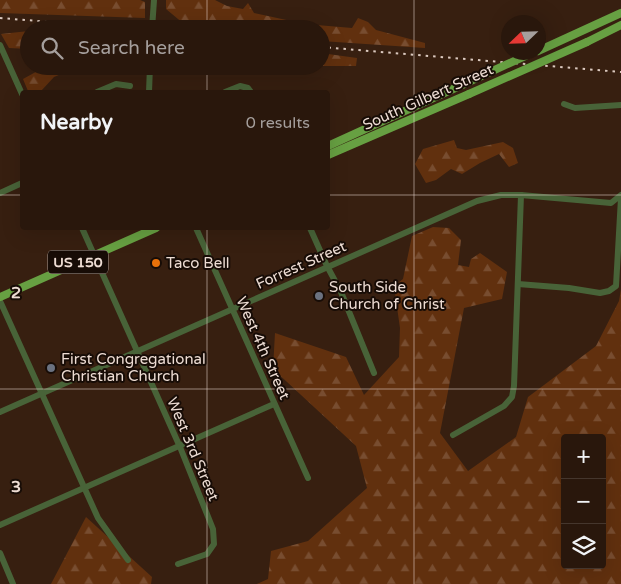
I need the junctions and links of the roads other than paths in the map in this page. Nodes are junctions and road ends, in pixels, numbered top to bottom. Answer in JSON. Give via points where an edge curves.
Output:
{"nodes":[{"id":1,"x":154,"y":3,"type":"edge"},
{"id":2,"x":621,"y":13,"type":"edge"},
{"id":3,"x":153,"y":20,"type":"edge"},
{"id":4,"x":621,"y":25,"type":"edge"},
{"id":5,"x":0,"y":45,"type":"edge"},
{"id":6,"x":546,"y":47,"type":"edge"},
{"id":7,"x":516,"y":60,"type":"edge"},
{"id":8,"x":150,"y":75,"type":"edge"},
{"id":9,"x":130,"y":86,"type":"dead end"},
{"id":10,"x":20,"y":90,"type":"edge"},
{"id":11,"x":101,"y":90,"type":"edge"},
{"id":12,"x":149,"y":90,"type":"edge"},
{"id":13,"x":229,"y":90,"type":"edge"},
{"id":14,"x":250,"y":90,"type":"edge"},
{"id":15,"x":564,"y":104,"type":"dead end"},
{"id":16,"x":621,"y":105,"type":"edge"},
{"id":17,"x":330,"y":145,"type":"edge"},
{"id":18,"x":330,"y":154,"type":"edge"},
{"id":19,"x":20,"y":184,"type":"edge"},
{"id":20,"x":0,"y":193,"type":"edge"},
{"id":21,"x":521,"y":195,"type":"junction"},
{"id":22,"x":621,"y":196,"type":"edge"},
{"id":23,"x":83,"y":230,"type":"edge"},
{"id":24,"x":151,"y":230,"type":"edge"},
{"id":25,"x":197,"y":230,"type":"edge"},
{"id":26,"x":311,"y":230,"type":"edge"},
{"id":27,"x":94,"y":255,"type":"junction"},
{"id":28,"x":328,"y":266,"type":"junction"},
{"id":29,"x":518,"y":284,"type":"junction"},
{"id":30,"x":0,"y":299,"type":"edge"},
{"id":31,"x":232,"y":309,"type":"junction"},
{"id":32,"x":137,"y":351,"type":"junction"},
{"id":33,"x":374,"y":373,"type":"dead end"},
{"id":34,"x":41,"y":393,"type":"junction"},
{"id":35,"x":274,"y":404,"type":"junction"},
{"id":36,"x":0,"y":412,"type":"edge"},
{"id":37,"x":452,"y":435,"type":"dead end"},
{"id":38,"x":180,"y":446,"type":"junction"},
{"id":39,"x":308,"y":478,"type":"dead end"},
{"id":40,"x":84,"y":489,"type":"junction"},
{"id":41,"x":0,"y":525,"type":"edge"},
{"id":42,"x":0,"y":553,"type":"edge"},
{"id":43,"x":128,"y":560,"type":"dead end"},
{"id":44,"x":178,"y":564,"type":"dead end"},
{"id":45,"x":14,"y":584,"type":"edge"}],
"edges":[{"from":1,"to":3,"type":"street"},
{"from":2,"to":6,"type":"main road"},
{"from":4,"to":18,"type":"main road","name":"South Gilbert Street","bridge":true},
{"from":5,"to":10,"type":"street"},
{"from":7,"to":17,"type":"main road","name":"South Gilbert Street","bridge":true},
{"from":8,"to":12,"type":"street"},
{"from":9,"to":11,"type":"street","via":[[116,84]]},
{"from":13,"to":14,"type":"street","via":[[240,86]]},
{"from":15,"to":16,"type":"street","via":[[575,108]]},
{"from":19,"to":20,"type":"street"},
{"from":21,"to":22,"type":"street","name":"Forrest Street","via":[[611,203]]},
{"from":21,"to":28,"type":"street","name":"Forrest Street","via":[[501,194],[476,201]]},
{"from":21,"to":29,"type":"street"},
{"from":22,"to":29,"type":"street","via":[[616,286],[600,293]]},
{"from":23,"to":27,"type":"street","name":"West 3rd Street"},
{"from":24,"to":27,"type":"main road","number":"US 150"},
{"from":25,"to":31,"type":"street","name":"West 4th Street"},
{"from":26,"to":28,"type":"street"},
{"from":27,"to":30,"type":"main road","number":"US 150"},
{"from":27,"to":32,"type":"street","name":"West 3rd Street"},
{"from":28,"to":31,"type":"street","name":"Forrest Street"},
{"from":28,"to":33,"type":"street"},
{"from":29,"to":37,"type":"street","via":[[512,397],[504,406]]},
{"from":30,"to":34,"type":"street"},
{"from":31,"to":32,"type":"street","name":"Forrest Street"},
{"from":31,"to":35,"type":"street","name":"West 4th Street"},
{"from":32,"to":34,"type":"street","name":"Forrest Street"},
{"from":32,"to":38,"type":"street","name":"West 3rd Street"},
{"from":34,"to":36,"type":"street","name":"Forrest Street"},
{"from":34,"to":40,"type":"street"},
{"from":35,"to":38,"type":"street"},
{"from":35,"to":39,"type":"street","name":"West 4th Street"},
{"from":38,"to":40,"type":"street"},
{"from":38,"to":44,"type":"street","name":"West 3rd Street","via":[[213,529],[214,544],[207,554]]},
{"from":40,"to":41,"type":"street"},
{"from":40,"to":43,"type":"street","via":[[98,518]]},
{"from":42,"to":45,"type":"street"}]}
